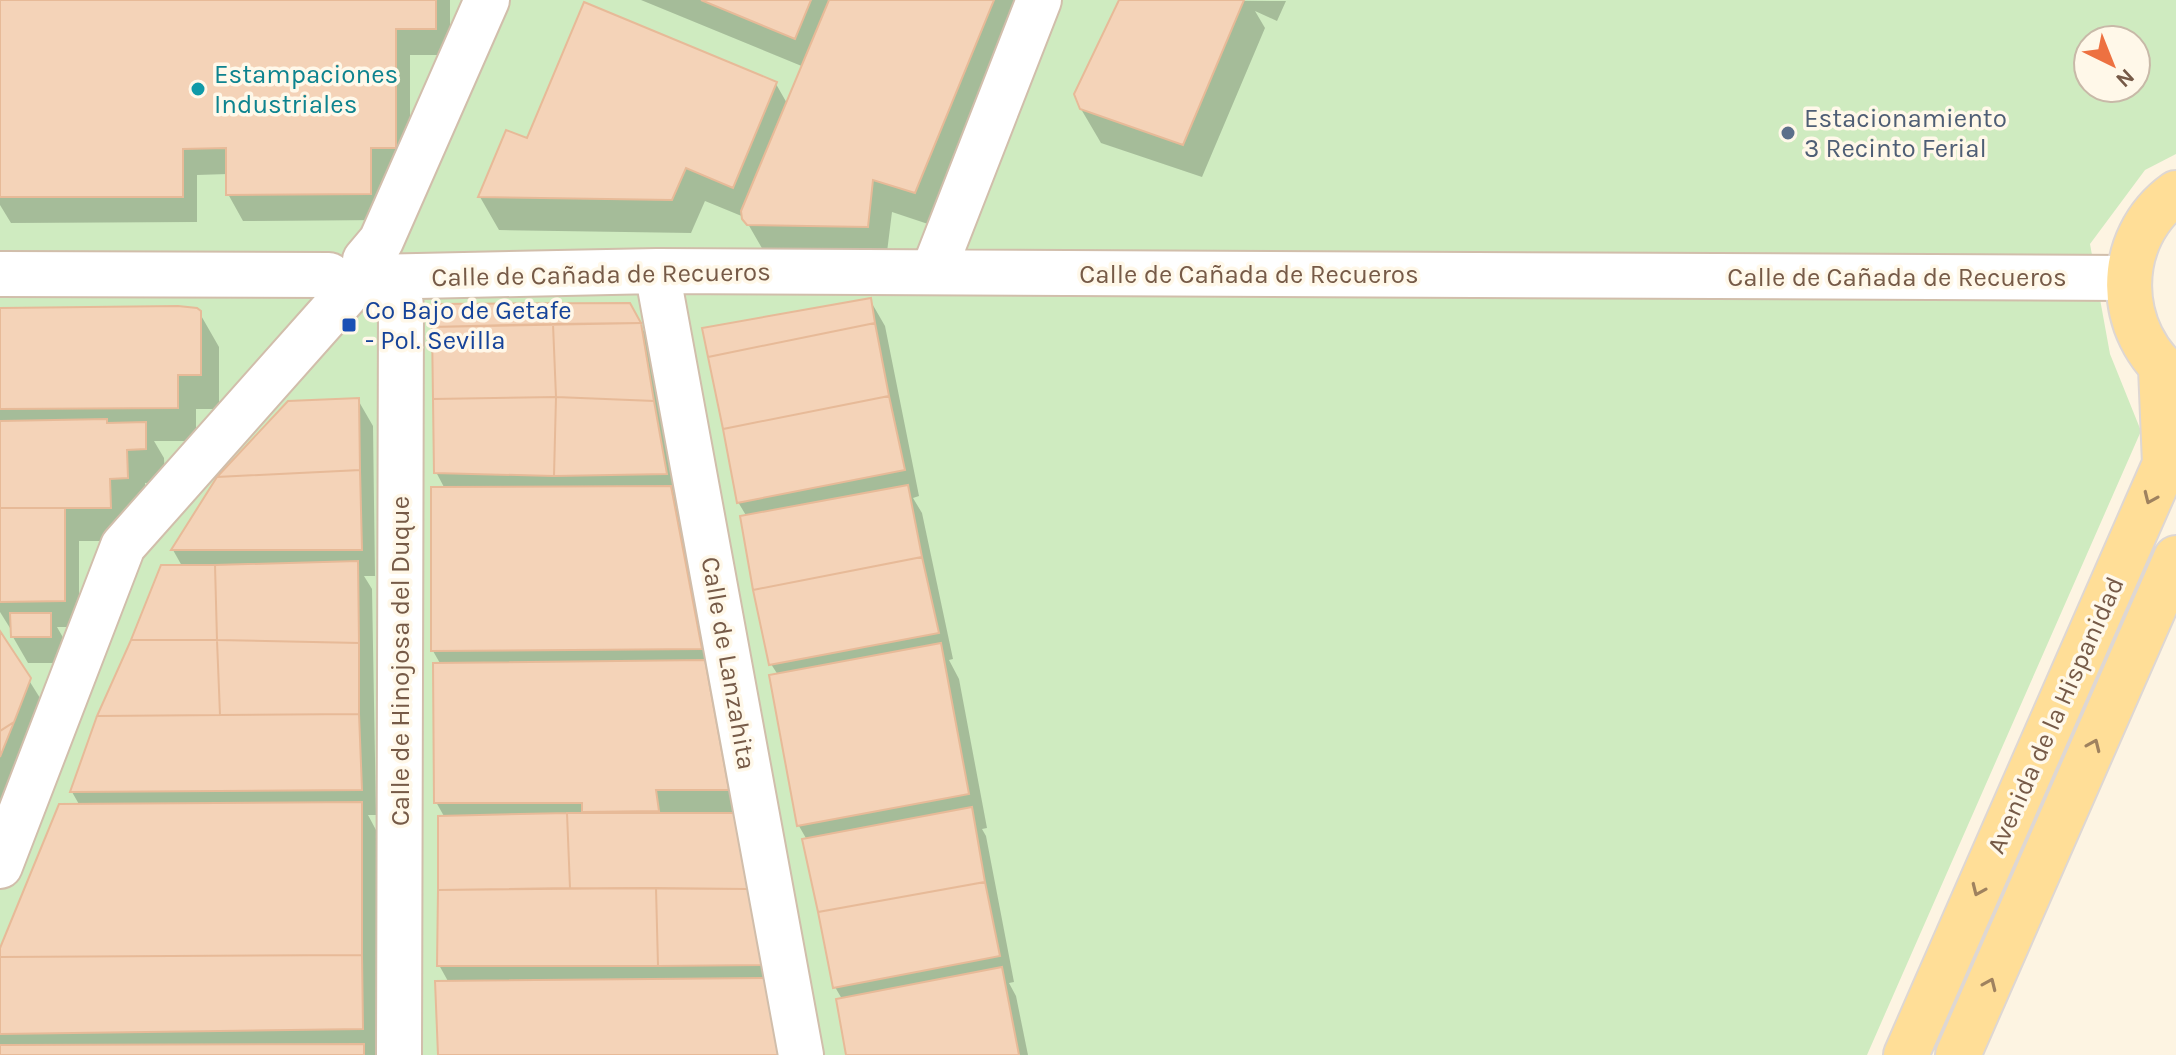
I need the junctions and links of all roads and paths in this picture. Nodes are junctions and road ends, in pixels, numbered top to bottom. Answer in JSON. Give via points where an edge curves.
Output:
{"nodes":[{"id":1,"x":487,"y":0,"type":"edge"},
{"id":2,"x":1039,"y":0,"type":"edge"},
{"id":3,"x":2176,"y":193,"type":"edge"},
{"id":4,"x":657,"y":271,"type":"junction"},
{"id":5,"x":933,"y":272,"type":"junction"},
{"id":6,"x":0,"y":274,"type":"edge"},
{"id":7,"x":2127,"y":278,"type":"junction"},
{"id":8,"x":356,"y":279,"type":"junction"},
{"id":9,"x":2168,"y":373,"type":"edge"},
{"id":10,"x":2176,"y":558,"type":"edge"},
{"id":11,"x":0,"y":866,"type":"edge"},
{"id":12,"x":399,"y":1055,"type":"edge"},
{"id":13,"x":801,"y":1055,"type":"edge"},
{"id":14,"x":1906,"y":1055,"type":"edge"},
{"id":15,"x":1958,"y":1055,"type":"edge"}],
"edges":[{"from":1,"to":8,"type":"street","via":[[381,241]]},
{"from":2,"to":5,"type":"street"},
{"from":3,"to":7,"type":"main road","name":"Avenida de la Hispanidad","via":[[2142,231]]},
{"from":4,"to":5,"type":"street","name":"Calle de Cañada de Recueros"},
{"from":4,"to":8,"type":"street","name":"Calle de Cañada de Recueros"},
{"from":4,"to":13,"type":"street","name":"Calle de Lanzahita"},
{"from":5,"to":7,"type":"street","name":"Calle de Cañada de Recueros"},
{"from":6,"to":8,"type":"street","name":"Calle de Cañada de Recueros"},
{"from":7,"to":9,"type":"main road","name":"Avenida de la Hispanidad","via":[[2137,331]]},
{"from":8,"to":11,"type":"street","via":[[123,546]]},
{"from":8,"to":12,"type":"street","name":"Calle de Hinojosa del Duque","via":[[401,305]]},
{"from":9,"to":14,"type":"main road","name":"Avenida de la Hispanidad","one_way":true,"via":[[2165,464]]},
{"from":15,"to":10,"type":"main road","name":"Avenida de la Hispanidad","one_way":true}]}
